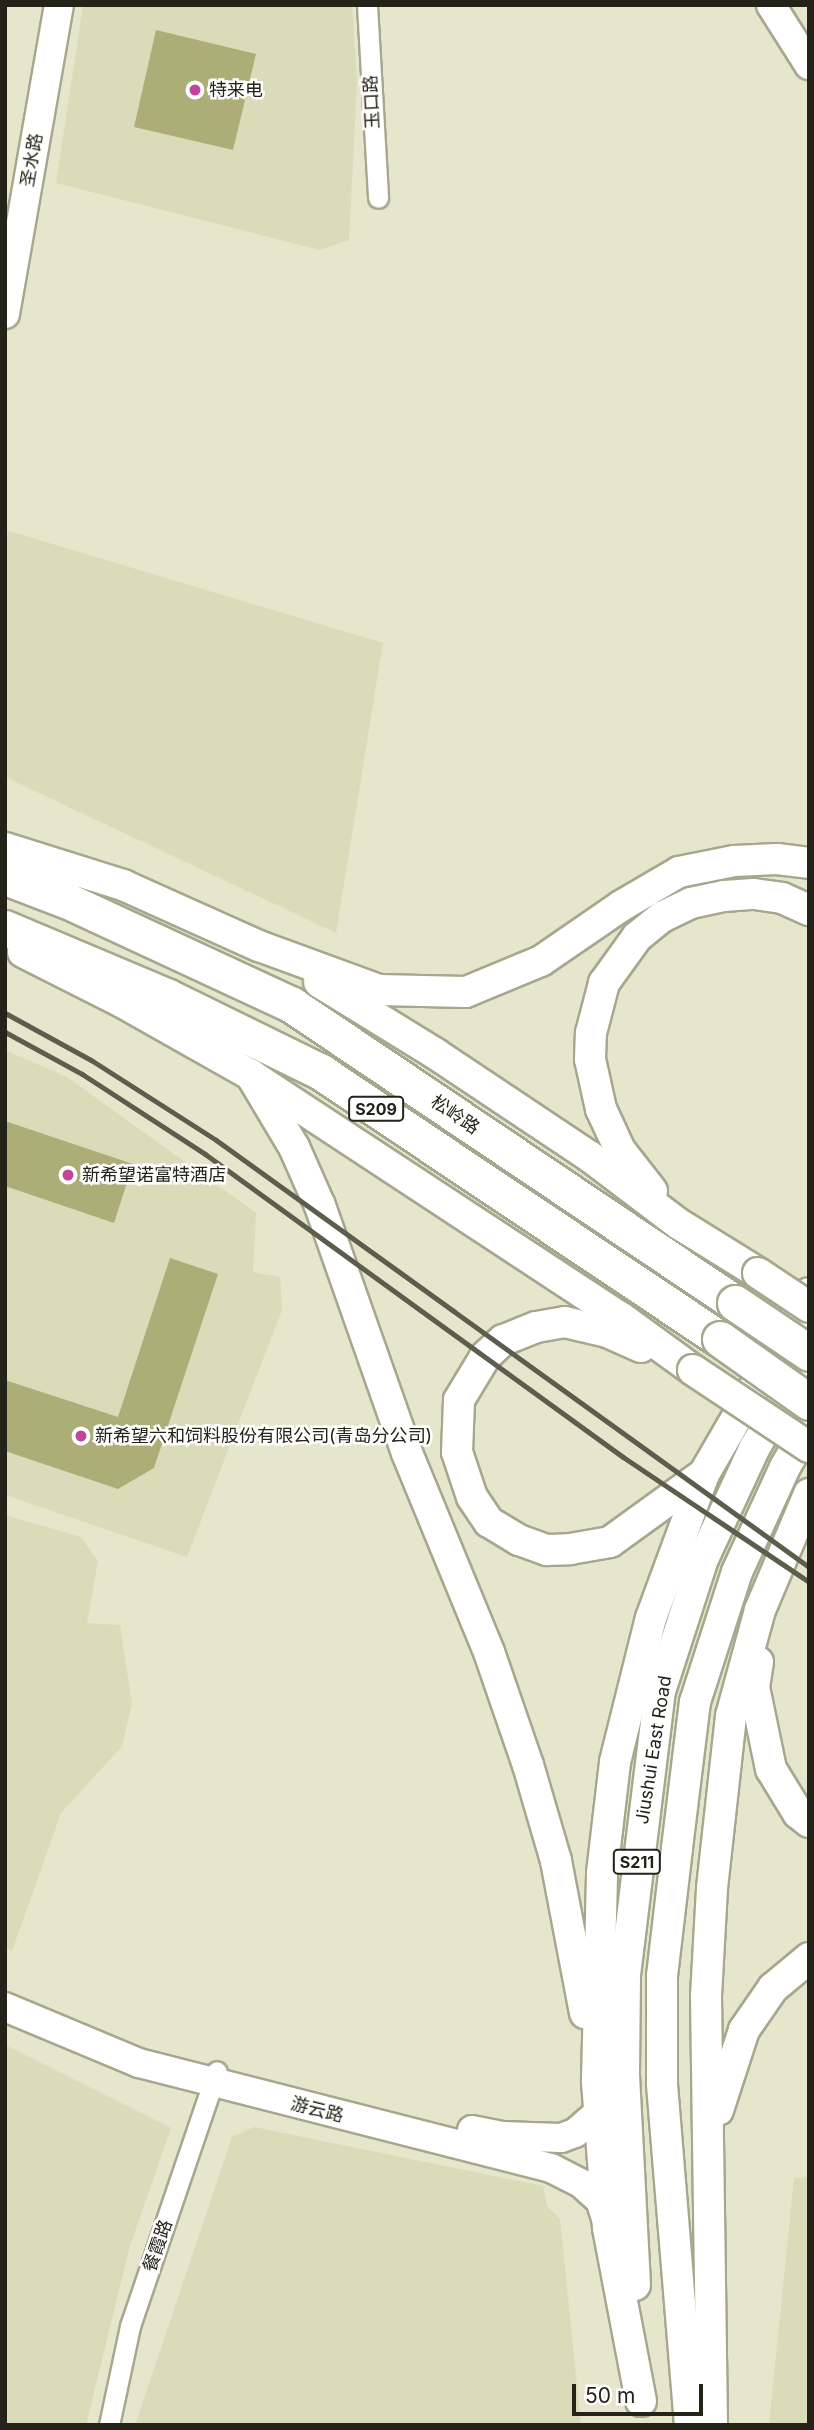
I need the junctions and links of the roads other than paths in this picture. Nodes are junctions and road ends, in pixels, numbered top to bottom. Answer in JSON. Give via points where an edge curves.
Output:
{"nodes":[{"id":1,"x":59,"y":5,"type":"edge"},
{"id":2,"x":367,"y":5,"type":"edge"},
{"id":3,"x":771,"y":5,"type":"edge"},
{"id":4,"x":809,"y":65,"type":"edge"},
{"id":5,"x":378,"y":198,"type":"dead end"},
{"id":6,"x":5,"y":314,"type":"edge"},
{"id":7,"x":5,"y":848,"type":"edge"},
{"id":8,"x":809,"y":863,"type":"edge"},
{"id":9,"x":5,"y":877,"type":"edge"},
{"id":10,"x":809,"y":910,"type":"edge"},
{"id":11,"x":5,"y":928,"type":"edge"},
{"id":12,"x":5,"y":940,"type":"edge"},
{"id":13,"x":259,"y":946,"type":"junction"},
{"id":14,"x":251,"y":1074,"type":"junction"},
{"id":15,"x":679,"y":1224,"type":"junction"},
{"id":16,"x":809,"y":1293,"type":"edge"},
{"id":17,"x":809,"y":1307,"type":"edge"},
{"id":18,"x":809,"y":1356,"type":"edge"},
{"id":19,"x":693,"y":1370,"type":"junction"},
{"id":20,"x":809,"y":1402,"type":"edge"},
{"id":21,"x":809,"y":1426,"type":"edge"},
{"id":22,"x":809,"y":1447,"type":"edge"},
{"id":23,"x":704,"y":1474,"type":"junction"},
{"id":24,"x":809,"y":1494,"type":"edge"},
{"id":25,"x":770,"y":1583,"type":"junction"},
{"id":26,"x":809,"y":1822,"type":"edge"},
{"id":27,"x":809,"y":1958,"type":"edge"},
{"id":28,"x":5,"y":1991,"type":"edge"},
{"id":29,"x":5,"y":2007,"type":"edge"},
{"id":30,"x":215,"y":2077,"type":"junction"},
{"id":31,"x":597,"y":2080,"type":"junction"},
{"id":32,"x":600,"y":2111,"type":"junction"},
{"id":33,"x":709,"y":2140,"type":"junction"},
{"id":34,"x":608,"y":2228,"type":"junction"},
{"id":35,"x":642,"y":2413,"type":"edge"},
{"id":36,"x":109,"y":2425,"type":"edge"},
{"id":37,"x":690,"y":2425,"type":"edge"},
{"id":38,"x":712,"y":2425,"type":"edge"}],
"edges":[{"from":1,"to":6,"type":"main road","name":"圣水路"},
{"from":2,"to":5,"type":"street","name":"玉口路"},
{"from":3,"to":4,"type":"main road"},
{"from":7,"to":13,"type":"main road","via":[[123,885]]},
{"from":8,"to":13,"type":"main road","via":[[734,861],[680,872],[541,961],[466,992],[379,990]]},
{"from":9,"to":18,"type":"highway","name":"松岭路","number":"S209","bridge":true,"via":[[68,901],[292,1005]]},
{"from":10,"to":15,"type":"main road","via":[[782,898],[754,894],[691,903],[662,917],[637,937],[604,983],[590,1046],[601,1109],[620,1150]]},
{"from":11,"to":20,"type":"highway","number":"S209","bridge":true,"via":[[167,997],[321,1072]]},
{"from":12,"to":14,"type":"main road"},
{"from":13,"to":15,"type":"main road","via":[[436,1054],[589,1156]]},
{"from":14,"to":19,"type":"main road"},
{"from":14,"to":31,"type":"main road","via":[[294,1147],[320,1206],[407,1452],[489,1652],[556,1861]]},
{"from":15,"to":17,"type":"main road","bridge":true},
{"from":16,"to":23,"type":"main road"},
{"from":18,"to":35,"type":"main road","name":"Jiushui East Road","number":"S211","via":[[755,1447],[703,1559],[660,1690],[625,1975],[624,2072]]},
{"from":19,"to":22,"type":"main road","bridge":true},
{"from":19,"to":23,"type":"main road","via":[[607,1332],[565,1322],[536,1327],[503,1340],[485,1357],[459,1400],[457,1452],[472,1497],[489,1522],[547,1550],[610,1542]]},
{"from":21,"to":37,"type":"main road","name":"Jiushui East Road","number":"S211","via":[[737,1572],[695,1702],[678,1834],[662,1976],[662,2083]]},
{"from":23,"to":31,"type":"main road","via":[[651,1618],[615,1762],[602,1872]]},
{"from":24,"to":25,"type":"main road"},
{"from":25,"to":26,"type":"main road","via":[[754,1686],[771,1769],[798,1813]]},
{"from":25,"to":33,"type":"main road","via":[[731,1716],[713,1875],[706,1996]]},
{"from":27,"to":33,"type":"main road","via":[[773,1988],[744,2030]]},
{"from":28,"to":30,"type":"main road","name":"游云路","via":[[144,2052]]},
{"from":29,"to":30,"type":"main road","name":"游云路","via":[[139,2063]]},
{"from":30,"to":32,"type":"main road","name":"游云路","via":[[502,2136],[561,2138],[575,2133]]},
{"from":30,"to":34,"type":"main road","name":"游云路","via":[[551,2168],[582,2184],[600,2200]]},
{"from":30,"to":36,"type":"street","name":"餐霞路","via":[[131,2326]]},
{"from":31,"to":32,"type":"main road"},
{"from":32,"to":34,"type":"main road"},
{"from":33,"to":38,"type":"main road"},
{"from":34,"to":35,"type":"main road"}]}
